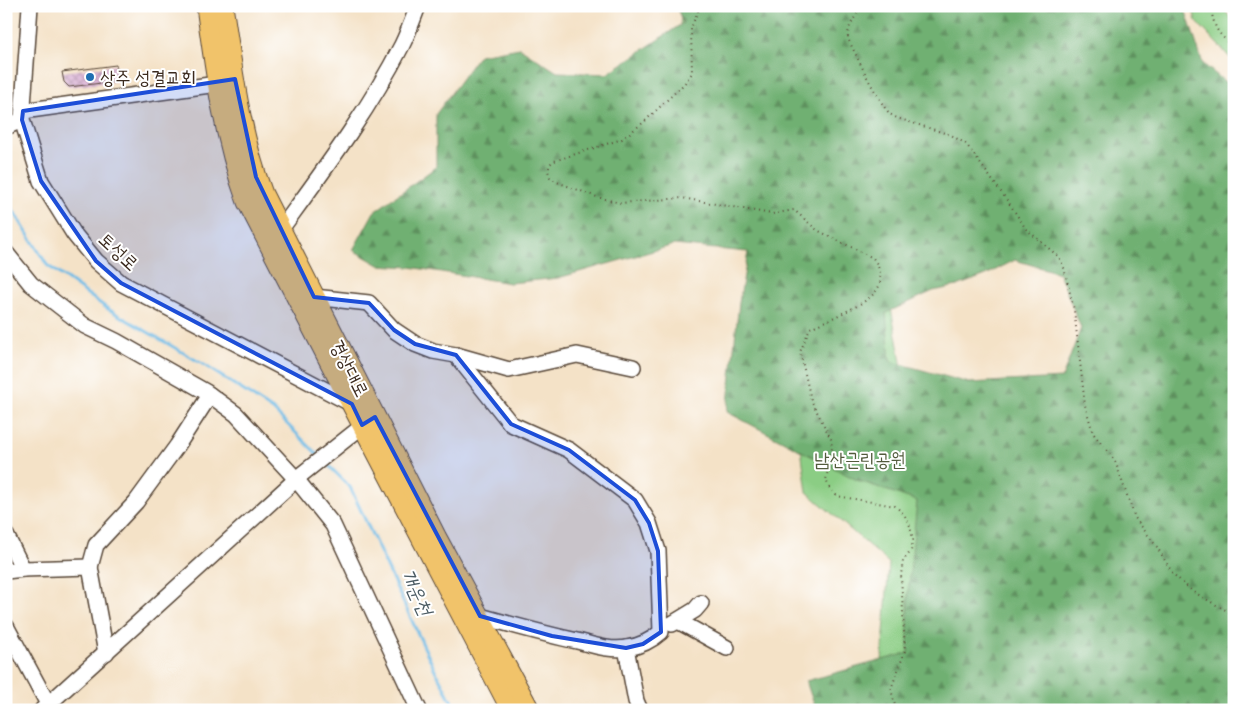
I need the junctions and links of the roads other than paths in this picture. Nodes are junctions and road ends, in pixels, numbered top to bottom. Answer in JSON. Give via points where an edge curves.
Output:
{"nodes":[{"id":1,"x":30,"y":6,"type":"edge"},
{"id":2,"x":206,"y":6,"type":"edge"},
{"id":3,"x":223,"y":6,"type":"edge"},
{"id":4,"x":418,"y":6,"type":"edge"},
{"id":5,"x":235,"y":78,"type":"junction"},
{"id":6,"x":217,"y":84,"type":"junction"},
{"id":7,"x":22,"y":115,"type":"junction"},
{"id":8,"x":6,"y":127,"type":"edge"},
{"id":9,"x":281,"y":229,"type":"junction"},
{"id":10,"x":6,"y":253,"type":"edge"},
{"id":11,"x":314,"y":297,"type":"junction"},
{"id":12,"x":456,"y":355,"type":"junction"},
{"id":13,"x":633,"y":367,"type":"dead end"},
{"id":14,"x":210,"y":395,"type":"junction"},
{"id":15,"x":352,"y":404,"type":"junction"},
{"id":16,"x":368,"y":421,"type":"junction"},
{"id":17,"x":299,"y":477,"type":"junction"},
{"id":18,"x":6,"y":535,"type":"edge"},
{"id":19,"x":90,"y":567,"type":"junction"},
{"id":20,"x":23,"y":569,"type":"junction"},
{"id":21,"x":6,"y":571,"type":"edge"},
{"id":22,"x":701,"y":603,"type":"dead end"},
{"id":23,"x":480,"y":616,"type":"junction"},
{"id":24,"x":678,"y":620,"type":"junction"},
{"id":25,"x":6,"y":626,"type":"edge"},
{"id":26,"x":661,"y":628,"type":"junction"},
{"id":27,"x":626,"y":648,"type":"junction"},
{"id":28,"x":727,"y":648,"type":"dead end"},
{"id":29,"x":106,"y":653,"type":"junction"},
{"id":30,"x":45,"y":707,"type":"edge"},
{"id":31,"x":419,"y":710,"type":"edge"},
{"id":32,"x":511,"y":710,"type":"edge"},
{"id":33,"x":530,"y":710,"type":"edge"},
{"id":34,"x":640,"y":710,"type":"edge"}],
"edges":[{"from":1,"to":7,"type":"street","name":"토성로"},
{"from":2,"to":6,"type":"main road","name":"경상대로"},
{"from":3,"to":5,"type":"main road","name":"경상대로"},
{"from":4,"to":9,"type":"street","via":[[384,79]]},
{"from":5,"to":6,"type":"street"},
{"from":5,"to":9,"type":"main road","name":"경상대로","via":[[256,177]]},
{"from":6,"to":7,"type":"street"},
{"from":6,"to":15,"type":"main road","name":"경상대로","via":[[228,141],[247,202]]},
{"from":7,"to":8,"type":"street"},
{"from":7,"to":15,"type":"street","name":"토성로","via":[[41,181],[74,234],[96,261],[121,283]]},
{"from":9,"to":11,"type":"main road","name":"경상대로"},
{"from":10,"to":14,"type":"street","via":[[31,284],[85,326],[116,340]]},
{"from":11,"to":12,"type":"street","via":[[369,303],[394,330],[415,344]]},
{"from":11,"to":16,"type":"main road","name":"경상대로"},
{"from":12,"to":13,"type":"street","via":[[509,370],[577,356]]},
{"from":12,"to":26,"type":"street","via":[[511,424],[569,450],[635,500],[649,522],[658,551]]},
{"from":14,"to":17,"type":"street","via":[[236,414]]},
{"from":14,"to":19,"type":"street","via":[[136,502],[96,545]]},
{"from":15,"to":16,"type":"main road","name":"경상대로"},
{"from":16,"to":17,"type":"street"},
{"from":16,"to":23,"type":"main road","name":"경상대로"},
{"from":16,"to":32,"type":"main road","name":"경상대로"},
{"from":17,"to":29,"type":"street"},
{"from":17,"to":31,"type":"street","via":[[333,525]]},
{"from":18,"to":20,"type":"street"},
{"from":19,"to":20,"type":"street"},
{"from":19,"to":29,"type":"street"},
{"from":20,"to":21,"type":"street"},
{"from":22,"to":24,"type":"street"},
{"from":23,"to":27,"type":"street","via":[[552,636],[607,648]]},
{"from":23,"to":33,"type":"main road","name":"경상대로"},
{"from":24,"to":26,"type":"street"},
{"from":24,"to":28,"type":"street"},
{"from":25,"to":30,"type":"street"},
{"from":26,"to":27,"type":"street","via":[[661,632],[644,644]]},
{"from":27,"to":34,"type":"street"},
{"from":29,"to":30,"type":"street"}]}
